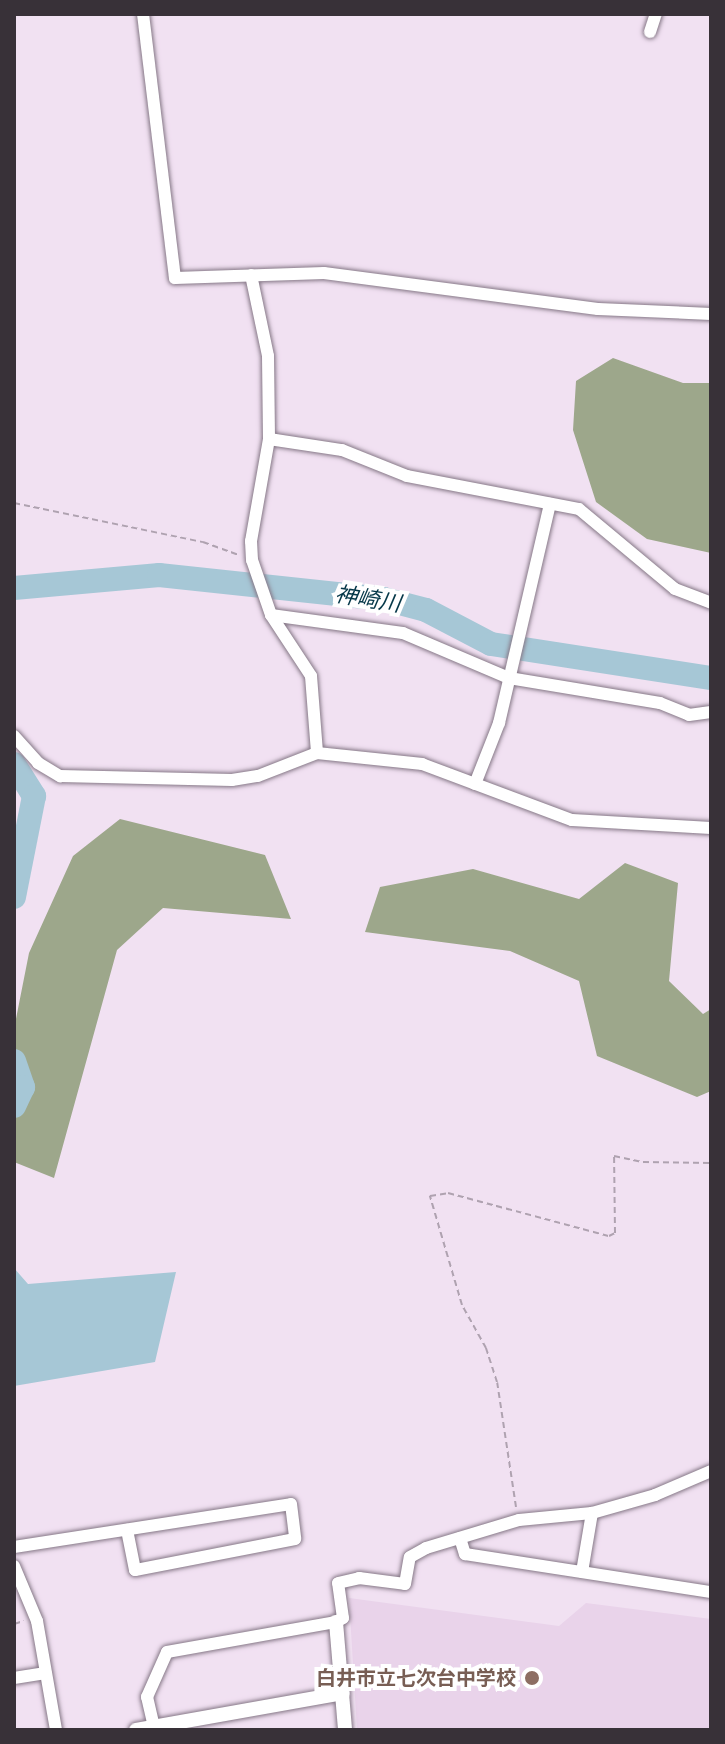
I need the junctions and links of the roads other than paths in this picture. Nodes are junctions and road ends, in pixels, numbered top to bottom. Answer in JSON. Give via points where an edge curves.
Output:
{"nodes":[{"id":1,"x":143,"y":14,"type":"edge"},
{"id":2,"x":656,"y":14,"type":"edge"},
{"id":3,"x":650,"y":32,"type":"dead end"},
{"id":4,"x":251,"y":275,"type":"junction"},
{"id":5,"x":711,"y":314,"type":"edge"},
{"id":6,"x":269,"y":439,"type":"junction"},
{"id":7,"x":550,"y":504,"type":"junction"},
{"id":8,"x":711,"y":603,"type":"edge"},
{"id":9,"x":271,"y":615,"type":"junction"},
{"id":10,"x":509,"y":678,"type":"junction"},
{"id":11,"x":711,"y":712,"type":"edge"},
{"id":12,"x":14,"y":736,"type":"edge"},
{"id":13,"x":317,"y":753,"type":"junction"},
{"id":14,"x":475,"y":784,"type":"junction"},
{"id":15,"x":711,"y":828,"type":"edge"},
{"id":16,"x":711,"y":1471,"type":"edge"},
{"id":17,"x":592,"y":1513,"type":"junction"},
{"id":18,"x":127,"y":1530,"type":"junction"},
{"id":19,"x":460,"y":1538,"type":"junction"},
{"id":20,"x":14,"y":1547,"type":"edge"},
{"id":21,"x":14,"y":1566,"type":"edge"},
{"id":22,"x":582,"y":1572,"type":"junction"},
{"id":23,"x":711,"y":1592,"type":"edge"},
{"id":24,"x":336,"y":1622,"type":"junction"},
{"id":25,"x":46,"y":1673,"type":"junction"},
{"id":26,"x":14,"y":1678,"type":"edge"},
{"id":27,"x":343,"y":1693,"type":"junction"},
{"id":28,"x":154,"y":1727,"type":"junction"},
{"id":29,"x":56,"y":1730,"type":"edge"},
{"id":30,"x":136,"y":1730,"type":"edge"},
{"id":31,"x":345,"y":1730,"type":"edge"}],
"edges":[{"from":1,"to":4,"type":"street","via":[[175,278]]},
{"from":2,"to":3,"type":"street"},
{"from":4,"to":5,"type":"street","via":[[324,273],[598,309]]},
{"from":4,"to":6,"type":"street","via":[[268,356]]},
{"from":6,"to":7,"type":"street","via":[[342,450],[407,476]]},
{"from":6,"to":9,"type":"street","via":[[251,541]]},
{"from":7,"to":8,"type":"street","via":[[579,509],[675,589]]},
{"from":7,"to":10,"type":"street"},
{"from":9,"to":10,"type":"street","via":[[403,633]]},
{"from":9,"to":13,"type":"street","via":[[311,676]]},
{"from":10,"to":11,"type":"street","via":[[660,703],[689,715]]},
{"from":10,"to":14,"type":"street","via":[[499,723]]},
{"from":12,"to":13,"type":"street","via":[[51,774],[73,777],[232,780],[258,776]]},
{"from":13,"to":14,"type":"street","via":[[422,764]]},
{"from":14,"to":15,"type":"street","via":[[572,820]]},
{"from":16,"to":17,"type":"street"},
{"from":17,"to":19,"type":"street","via":[[519,1520]]},
{"from":17,"to":22,"type":"street"},
{"from":18,"to":18,"type":"street","via":[[135,1570],[295,1539],[291,1504]]},
{"from":18,"to":20,"type":"street"},
{"from":19,"to":22,"type":"street","via":[[465,1554]]},
{"from":19,"to":24,"type":"street","via":[[410,1557],[405,1584],[359,1578],[338,1583],[343,1618]]},
{"from":21,"to":25,"type":"street","via":[[37,1621]]},
{"from":22,"to":23,"type":"street"},
{"from":24,"to":27,"type":"street"},
{"from":24,"to":28,"type":"street","via":[[167,1652],[147,1697]]},
{"from":25,"to":26,"type":"street"},
{"from":25,"to":29,"type":"street"},
{"from":27,"to":28,"type":"street"},
{"from":27,"to":31,"type":"street"},
{"from":28,"to":30,"type":"street"}]}
